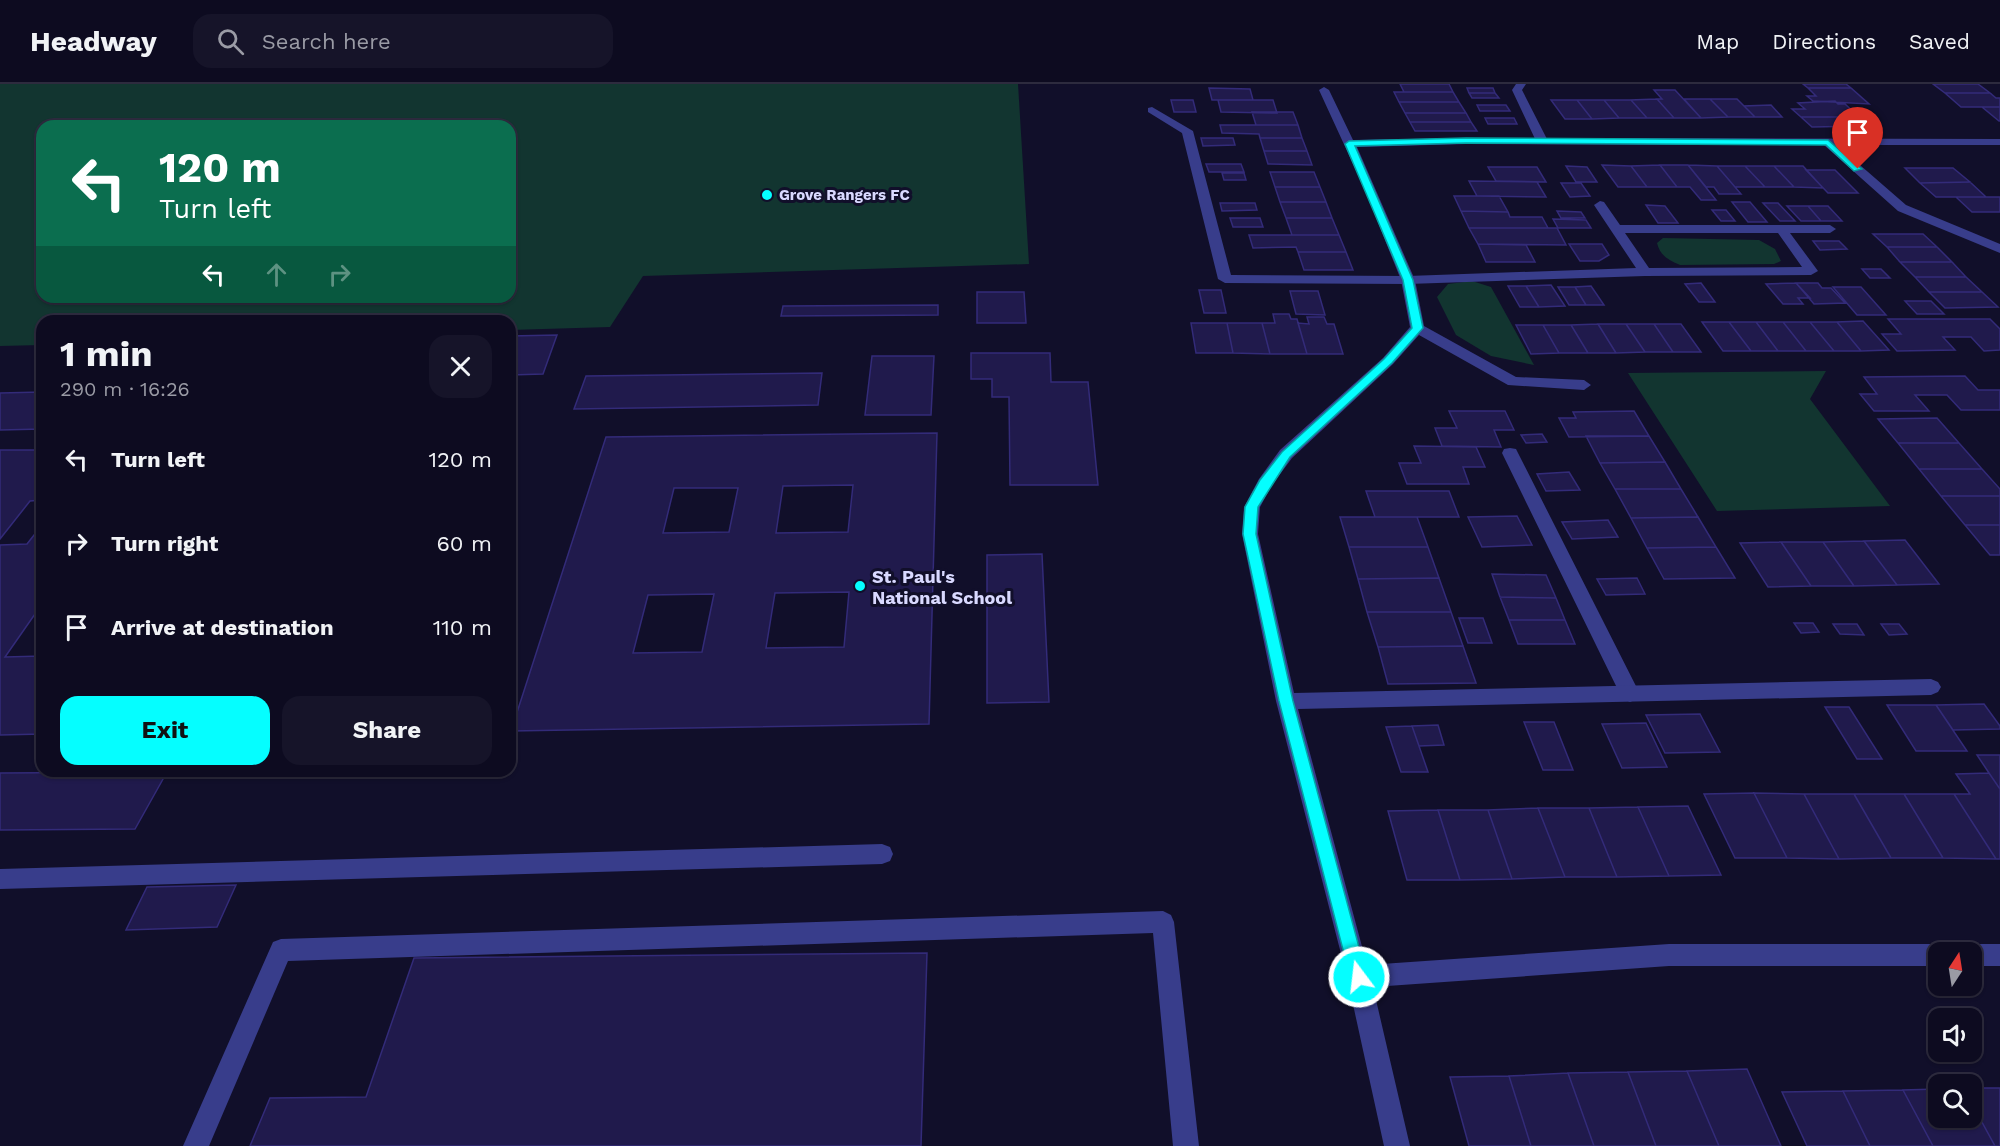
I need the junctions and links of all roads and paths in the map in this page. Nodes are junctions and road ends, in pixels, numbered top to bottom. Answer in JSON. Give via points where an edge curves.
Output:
{"nodes":[{"id":1,"x":1521,"y":84,"type":"edge"},
{"id":2,"x":1324,"y":90,"type":"dead end"},
{"id":3,"x":1152,"y":110,"type":"dead end"},
{"id":4,"x":1542,"y":141,"type":"junction"},
{"id":5,"x":2000,"y":142,"type":"edge"},
{"id":6,"x":1828,"y":143,"type":"junction"},
{"id":7,"x":1349,"y":144,"type":"junction"},
{"id":8,"x":1600,"y":205,"type":"dead end"},
{"id":9,"x":1617,"y":229,"type":"junction"},
{"id":10,"x":1830,"y":229,"type":"dead end"},
{"id":11,"x":1782,"y":230,"type":"junction"},
{"id":12,"x":2000,"y":249,"type":"edge"},
{"id":13,"x":1645,"y":272,"type":"junction"},
{"id":14,"x":1408,"y":280,"type":"junction"},
{"id":15,"x":1417,"y":328,"type":"junction"},
{"id":16,"x":1584,"y":385,"type":"dead end"},
{"id":17,"x":1510,"y":453,"type":"dead end"},
{"id":18,"x":1931,"y":687,"type":"dead end"},
{"id":19,"x":1630,"y":694,"type":"junction"},
{"id":20,"x":1286,"y":701,"type":"junction"},
{"id":21,"x":882,"y":854,"type":"dead end"},
{"id":22,"x":0,"y":879,"type":"edge"},
{"id":23,"x":1928,"y":955,"type":"edge"},
{"id":24,"x":1982,"y":955,"type":"edge"},
{"id":25,"x":2000,"y":955,"type":"edge"},
{"id":26,"x":1359,"y":977,"type":"junction"},
{"id":27,"x":196,"y":1146,"type":"edge"},
{"id":28,"x":1186,"y":1146,"type":"edge"},
{"id":29,"x":1396,"y":1146,"type":"edge"}],
"edges":[{"from":1,"to":4,"type":"street","via":[[1517,90]]},
{"from":2,"to":7,"type":"street"},
{"from":3,"to":14,"type":"street","via":[[1187,131],[1225,279]]},
{"from":4,"to":6,"type":"street"},
{"from":4,"to":7,"type":"street"},
{"from":5,"to":6,"type":"street"},
{"from":6,"to":12,"type":"street","via":[[1902,208]]},
{"from":7,"to":14,"type":"street"},
{"from":8,"to":9,"type":"street"},
{"from":9,"to":11,"type":"street"},
{"from":9,"to":13,"type":"street"},
{"from":10,"to":11,"type":"street"},
{"from":11,"to":13,"type":"street","via":[[1810,271]]},
{"from":13,"to":14,"type":"street"},
{"from":14,"to":15,"type":"street"},
{"from":15,"to":16,"type":"street","via":[[1513,382]]},
{"from":15,"to":20,"type":"street","via":[[1388,361],[1286,454],[1252,507],[1250,534]]},
{"from":17,"to":19,"type":"street"},
{"from":18,"to":19,"type":"street"},
{"from":19,"to":20,"type":"street"},
{"from":20,"to":26,"type":"street"},
{"from":21,"to":22,"type":"street"},
{"from":23,"to":26,"type":"street","via":[[1669,955]]},
{"from":24,"to":25,"type":"street"},
{"from":26,"to":29,"type":"street"},
{"from":27,"to":28,"type":"street","via":[[281,950],[1163,922]]}]}
